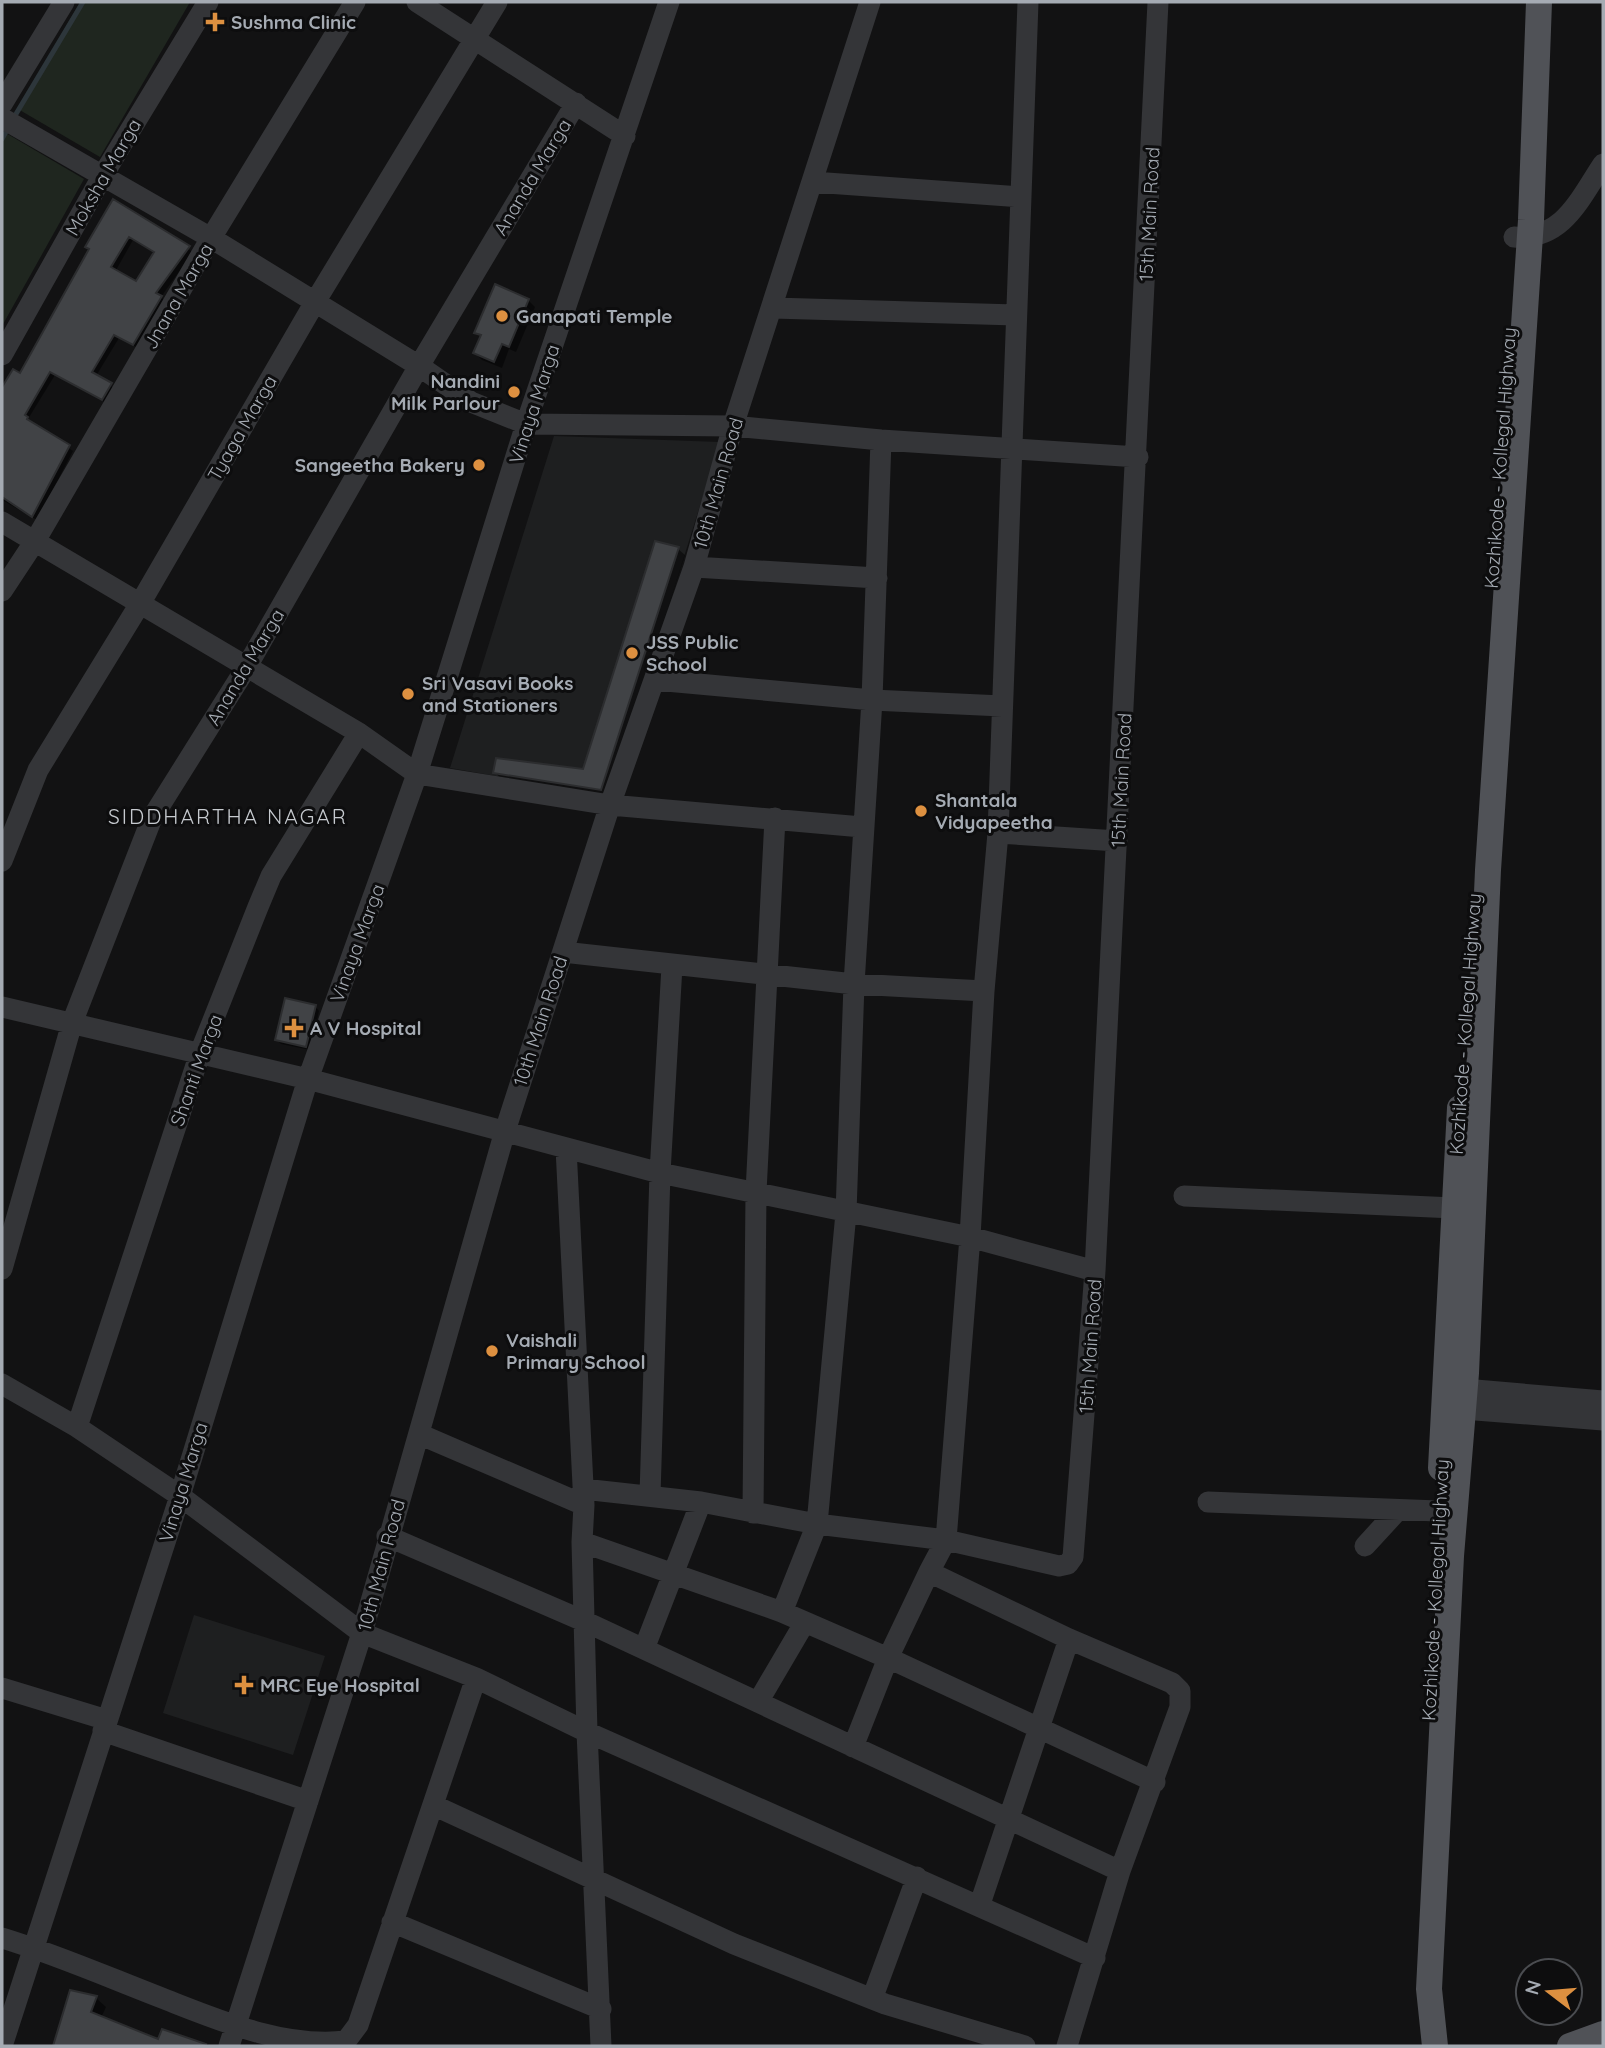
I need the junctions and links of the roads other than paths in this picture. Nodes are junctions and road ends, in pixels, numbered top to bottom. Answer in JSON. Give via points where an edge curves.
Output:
{"nodes":[{"id":1,"x":64,"y":2,"type":"edge"},
{"id":2,"x":208,"y":2,"type":"edge"},
{"id":3,"x":355,"y":2,"type":"edge"},
{"id":4,"x":417,"y":2,"type":"edge"},
{"id":5,"x":497,"y":2,"type":"edge"},
{"id":6,"x":669,"y":2,"type":"edge"},
{"id":7,"x":870,"y":2,"type":"edge"},
{"id":8,"x":1028,"y":2,"type":"edge"},
{"id":9,"x":1158,"y":2,"type":"edge"},
{"id":10,"x":1521,"y":2,"type":"edge"},
{"id":11,"x":1539,"y":2,"type":"edge"},
{"id":12,"x":476,"y":39,"type":"junction"},
{"id":13,"x":576,"y":103,"type":"junction"},
{"id":14,"x":7,"y":117,"type":"edge"},
{"id":15,"x":625,"y":136,"type":"junction"},
{"id":16,"x":1603,"y":164,"type":"edge"},
{"id":17,"x":103,"y":175,"type":"junction"},
{"id":18,"x":813,"y":182,"type":"junction"},
{"id":19,"x":1021,"y":197,"type":"junction"},
{"id":20,"x":1521,"y":237,"type":"junction"},
{"id":21,"x":211,"y":238,"type":"junction"},
{"id":22,"x":315,"y":302,"type":"junction"},
{"id":23,"x":772,"y":308,"type":"junction"},
{"id":24,"x":1016,"y":315,"type":"junction"},
{"id":25,"x":2,"y":355,"type":"edge"},
{"id":26,"x":419,"y":366,"type":"junction"},
{"id":27,"x":526,"y":424,"type":"junction"},
{"id":28,"x":733,"y":426,"type":"junction"},
{"id":29,"x":881,"y":440,"type":"junction"},
{"id":30,"x":1012,"y":447,"type":"junction"},
{"id":31,"x":1138,"y":457,"type":"junction"},
{"id":32,"x":2,"y":522,"type":"edge"},
{"id":33,"x":35,"y":541,"type":"junction"},
{"id":34,"x":694,"y":567,"type":"junction"},
{"id":35,"x":877,"y":578,"type":"junction"},
{"id":36,"x":2,"y":591,"type":"edge"},
{"id":37,"x":141,"y":602,"type":"junction"},
{"id":38,"x":246,"y":668,"type":"junction"},
{"id":39,"x":655,"y":680,"type":"junction"},
{"id":40,"x":872,"y":700,"type":"junction"},
{"id":41,"x":1002,"y":706,"type":"junction"},
{"id":42,"x":359,"y":733,"type":"junction"},
{"id":43,"x":417,"y":774,"type":"junction"},
{"id":44,"x":610,"y":805,"type":"junction"},
{"id":45,"x":775,"y":818,"type":"junction"},
{"id":46,"x":863,"y":827,"type":"junction"},
{"id":47,"x":998,"y":833,"type":"junction"},
{"id":48,"x":1117,"y":841,"type":"junction"},
{"id":49,"x":2,"y":861,"type":"edge"},
{"id":50,"x":563,"y":952,"type":"junction"},
{"id":51,"x":671,"y":965,"type":"junction"},
{"id":52,"x":768,"y":976,"type":"junction"},
{"id":53,"x":854,"y":984,"type":"junction"},
{"id":54,"x":984,"y":991,"type":"junction"},
{"id":55,"x":2,"y":1007,"type":"edge"},
{"id":56,"x":72,"y":1023,"type":"junction"},
{"id":57,"x":200,"y":1054,"type":"junction"},
{"id":58,"x":308,"y":1079,"type":"junction"},
{"id":59,"x":505,"y":1131,"type":"junction"},
{"id":60,"x":566,"y":1147,"type":"junction"},
{"id":61,"x":660,"y":1173,"type":"junction"},
{"id":62,"x":755,"y":1192,"type":"junction"},
{"id":63,"x":1184,"y":1196,"type":"dead end"},
{"id":64,"x":1454,"y":1208,"type":"junction"},
{"id":65,"x":846,"y":1213,"type":"junction"},
{"id":66,"x":970,"y":1237,"type":"junction"},
{"id":67,"x":2,"y":1269,"type":"edge"},
{"id":68,"x":1095,"y":1271,"type":"junction"},
{"id":69,"x":2,"y":1384,"type":"edge"},
{"id":70,"x":1463,"y":1399,"type":"junction"},
{"id":71,"x":1603,"y":1401,"type":"edge"},
{"id":72,"x":1603,"y":1420,"type":"edge"},
{"id":73,"x":77,"y":1427,"type":"junction"},
{"id":74,"x":419,"y":1434,"type":"junction"},
{"id":75,"x":650,"y":1495,"type":"junction"},
{"id":76,"x":180,"y":1496,"type":"junction"},
{"id":77,"x":583,"y":1497,"type":"junction"},
{"id":78,"x":701,"y":1502,"type":"junction"},
{"id":79,"x":1208,"y":1502,"type":"dead end"},
{"id":80,"x":1398,"y":1510,"type":"junction"},
{"id":81,"x":1438,"y":1511,"type":"junction"},
{"id":82,"x":753,"y":1513,"type":"junction"},
{"id":83,"x":817,"y":1524,"type":"junction"},
{"id":84,"x":387,"y":1536,"type":"junction"},
{"id":85,"x":946,"y":1540,"type":"junction"},
{"id":86,"x":582,"y":1542,"type":"junction"},
{"id":87,"x":1365,"y":1546,"type":"dead end"},
{"id":88,"x":673,"y":1572,"type":"junction"},
{"id":89,"x":929,"y":1572,"type":"junction"},
{"id":90,"x":782,"y":1612,"type":"junction"},
{"id":91,"x":586,"y":1622,"type":"junction"},
{"id":92,"x":805,"y":1622,"type":"junction"},
{"id":93,"x":362,"y":1633,"type":"junction"},
{"id":94,"x":1069,"y":1639,"type":"junction"},
{"id":95,"x":644,"y":1649,"type":"junction"},
{"id":96,"x":888,"y":1658,"type":"junction"},
{"id":97,"x":476,"y":1678,"type":"junction"},
{"id":98,"x":2,"y":1688,"type":"edge"},
{"id":99,"x":758,"y":1702,"type":"junction"},
{"id":100,"x":105,"y":1725,"type":"junction"},
{"id":101,"x":1039,"y":1728,"type":"junction"},
{"id":102,"x":587,"y":1732,"type":"junction"},
{"id":103,"x":853,"y":1747,"type":"junction"},
{"id":104,"x":1155,"y":1782,"type":"junction"},
{"id":105,"x":308,"y":1801,"type":"junction"},
{"id":106,"x":433,"y":1805,"type":"junction"},
{"id":107,"x":1006,"y":1818,"type":"junction"},
{"id":108,"x":1120,"y":1871,"type":"junction"},
{"id":109,"x":593,"y":1877,"type":"junction"},
{"id":110,"x":917,"y":1877,"type":"junction"},
{"id":111,"x":980,"y":1904,"type":"junction"},
{"id":112,"x":392,"y":1922,"type":"junction"},
{"id":113,"x":2,"y":1938,"type":"edge"},
{"id":114,"x":34,"y":1948,"type":"junction"},
{"id":115,"x":1095,"y":1958,"type":"junction"},
{"id":116,"x":872,"y":1999,"type":"junction"},
{"id":117,"x":601,"y":2009,"type":"junction"},
{"id":118,"x":1603,"y":2034,"type":"edge"},
{"id":119,"x":232,"y":2037,"type":"edge"},
{"id":120,"x":2,"y":2046,"type":"edge"},
{"id":121,"x":601,"y":2046,"type":"edge"},
{"id":122,"x":1025,"y":2046,"type":"edge"},
{"id":123,"x":1067,"y":2046,"type":"edge"},
{"id":124,"x":1418,"y":2046,"type":"edge"},
{"id":125,"x":1435,"y":2046,"type":"edge"},
{"id":126,"x":1570,"y":2046,"type":"edge"}],
"edges":[{"from":1,"to":14,"type":"street"},
{"from":2,"to":17,"type":"street","name":"Moksha Marga"},
{"from":3,"to":21,"type":"street","name":"Jnana Marga"},
{"from":4,"to":12,"type":"street"},
{"from":5,"to":12,"type":"street","name":"Tyaga Marga"},
{"from":6,"to":15,"type":"street","name":"Vinaya Marga"},
{"from":7,"to":18,"type":"street","name":"10th Main Road"},
{"from":8,"to":19,"type":"street"},
{"from":9,"to":31,"type":"street","name":"15th Main Road"},
{"from":10,"to":20,"type":"main road","name":"Kozhikode - Kollegal Highway"},
{"from":11,"to":20,"type":"main road"},
{"from":12,"to":13,"type":"street"},
{"from":12,"to":22,"type":"street","name":"Tyaga Marga"},
{"from":13,"to":15,"type":"street"},
{"from":13,"to":26,"type":"street","name":"Ananda Marga"},
{"from":14,"to":17,"type":"street"},
{"from":15,"to":27,"type":"street","name":"Vinaya Marga"},
{"from":16,"to":20,"type":"street","via":[[1565,219],[1547,233]]},
{"from":17,"to":21,"type":"street"},
{"from":17,"to":25,"type":"street","name":"Moksha Marga"},
{"from":18,"to":19,"type":"street"},
{"from":18,"to":23,"type":"street","name":"10th Main Road"},
{"from":19,"to":24,"type":"street"},
{"from":20,"to":64,"type":"main road","name":"Kozhikode - Kollegal Highway"},
{"from":20,"to":70,"type":"main road"},
{"from":21,"to":22,"type":"street"},
{"from":21,"to":33,"type":"street","name":"Jnana Marga"},
{"from":22,"to":26,"type":"street"},
{"from":22,"to":37,"type":"street","name":"Tyaga Marga"},
{"from":23,"to":24,"type":"street"},
{"from":23,"to":28,"type":"street","name":"10th Main Road"},
{"from":24,"to":30,"type":"street"},
{"from":26,"to":27,"type":"street","via":[[471,402]]},
{"from":26,"to":38,"type":"street","name":"Ananda Marga"},
{"from":27,"to":28,"type":"street"},
{"from":27,"to":43,"type":"street","name":"Vinaya Marga"},
{"from":28,"to":29,"type":"street"},
{"from":28,"to":34,"type":"street","name":"10th Main Road"},
{"from":29,"to":30,"type":"street"},
{"from":29,"to":35,"type":"street"},
{"from":30,"to":31,"type":"street"},
{"from":30,"to":41,"type":"street"},
{"from":31,"to":48,"type":"street","name":"15th Main Road"},
{"from":32,"to":33,"type":"street"},
{"from":33,"to":36,"type":"street","name":"Jnana Marga"},
{"from":33,"to":37,"type":"street"},
{"from":34,"to":35,"type":"street"},
{"from":34,"to":39,"type":"street","name":"10th Main Road"},
{"from":35,"to":40,"type":"street"},
{"from":37,"to":38,"type":"street"},
{"from":37,"to":49,"type":"street","name":"Tyaga Marga","via":[[38,770]]},
{"from":38,"to":42,"type":"street"},
{"from":38,"to":56,"type":"street","name":"Ananda Marga","via":[[152,818]]},
{"from":39,"to":40,"type":"street"},
{"from":39,"to":44,"type":"street","name":"10th Main Road"},
{"from":40,"to":41,"type":"street"},
{"from":40,"to":46,"type":"street"},
{"from":41,"to":47,"type":"street"},
{"from":42,"to":43,"type":"street"},
{"from":42,"to":57,"type":"street","name":"Shanti Marga","via":[[271,876]]},
{"from":43,"to":44,"type":"street"},
{"from":43,"to":58,"type":"street","name":"Vinaya Marga"},
{"from":44,"to":45,"type":"street"},
{"from":44,"to":50,"type":"street","name":"10th Main Road"},
{"from":45,"to":46,"type":"street"},
{"from":45,"to":52,"type":"street"},
{"from":46,"to":53,"type":"street"},
{"from":47,"to":48,"type":"street"},
{"from":47,"to":54,"type":"street"},
{"from":48,"to":68,"type":"street","name":"15th Main Road"},
{"from":50,"to":51,"type":"street"},
{"from":50,"to":59,"type":"street","name":"10th Main Road"},
{"from":51,"to":52,"type":"street"},
{"from":51,"to":61,"type":"street"},
{"from":52,"to":53,"type":"street"},
{"from":52,"to":62,"type":"street"},
{"from":53,"to":54,"type":"street"},
{"from":53,"to":65,"type":"street"},
{"from":54,"to":66,"type":"street"},
{"from":55,"to":56,"type":"street"},
{"from":56,"to":57,"type":"street"},
{"from":56,"to":67,"type":"street","name":"Ananda Marga"},
{"from":57,"to":58,"type":"street"},
{"from":57,"to":73,"type":"street","name":"Shanti Marga"},
{"from":58,"to":59,"type":"street"},
{"from":58,"to":76,"type":"street","name":"Vinaya Marga"},
{"from":59,"to":60,"type":"street"},
{"from":59,"to":74,"type":"street","name":"10th Main Road"},
{"from":60,"to":61,"type":"street"},
{"from":60,"to":77,"type":"street"},
{"from":61,"to":62,"type":"street"},
{"from":61,"to":75,"type":"street"},
{"from":62,"to":65,"type":"street"},
{"from":62,"to":82,"type":"street"},
{"from":63,"to":64,"type":"street"},
{"from":64,"to":81,"type":"main road","name":"Kozhikode - Kollegal Highway"},
{"from":65,"to":66,"type":"street"},
{"from":65,"to":83,"type":"street"},
{"from":66,"to":68,"type":"street"},
{"from":66,"to":85,"type":"street"},
{"from":68,"to":85,"type":"street","name":"15th Main Road","via":[[1073,1557],[1059,1566]]},
{"from":69,"to":73,"type":"street"},
{"from":70,"to":71,"type":"street"},
{"from":70,"to":72,"type":"street"},
{"from":70,"to":125,"type":"main road","via":[[1429,1989]]},
{"from":73,"to":76,"type":"street"},
{"from":74,"to":77,"type":"street"},
{"from":74,"to":84,"type":"street","name":"10th Main Road"},
{"from":75,"to":77,"type":"street"},
{"from":75,"to":78,"type":"street"},
{"from":76,"to":93,"type":"street"},
{"from":76,"to":100,"type":"street","name":"Vinaya Marga"},
{"from":77,"to":86,"type":"street"},
{"from":78,"to":82,"type":"street"},
{"from":78,"to":88,"type":"street"},
{"from":79,"to":80,"type":"street"},
{"from":80,"to":81,"type":"street"},
{"from":80,"to":87,"type":"street"},
{"from":81,"to":124,"type":"main road","name":"Kozhikode - Kollegal Highway"},
{"from":82,"to":83,"type":"street"},
{"from":83,"to":85,"type":"street"},
{"from":83,"to":90,"type":"street"},
{"from":84,"to":91,"type":"street"},
{"from":84,"to":93,"type":"street","name":"10th Main Road"},
{"from":85,"to":89,"type":"street"},
{"from":86,"to":88,"type":"street"},
{"from":86,"to":91,"type":"street"},
{"from":88,"to":90,"type":"street"},
{"from":88,"to":95,"type":"street"},
{"from":89,"to":94,"type":"street"},
{"from":89,"to":96,"type":"street"},
{"from":90,"to":92,"type":"street"},
{"from":91,"to":95,"type":"street"},
{"from":91,"to":102,"type":"street"},
{"from":92,"to":96,"type":"street"},
{"from":92,"to":99,"type":"street"},
{"from":93,"to":97,"type":"street"},
{"from":93,"to":105,"type":"street","name":"10th Main Road"},
{"from":94,"to":101,"type":"street"},
{"from":94,"to":104,"type":"street","via":[[1177,1687],[1180,1707]]},
{"from":95,"to":99,"type":"street"},
{"from":96,"to":101,"type":"street"},
{"from":96,"to":103,"type":"street"},
{"from":97,"to":102,"type":"street"},
{"from":97,"to":106,"type":"street"},
{"from":98,"to":100,"type":"street"},
{"from":99,"to":103,"type":"street"},
{"from":100,"to":105,"type":"street"},
{"from":100,"to":114,"type":"street","name":"Vinaya Marga"},
{"from":101,"to":104,"type":"street"},
{"from":101,"to":107,"type":"street"},
{"from":102,"to":109,"type":"street"},
{"from":102,"to":110,"type":"street"},
{"from":103,"to":107,"type":"street"},
{"from":104,"to":108,"type":"street"},
{"from":105,"to":119,"type":"street","name":"10th Main Road"},
{"from":106,"to":109,"type":"street"},
{"from":106,"to":112,"type":"street"},
{"from":107,"to":108,"type":"street"},
{"from":107,"to":111,"type":"street"},
{"from":108,"to":115,"type":"street"},
{"from":109,"to":116,"type":"street","via":[[734,1944]]},
{"from":109,"to":117,"type":"street"},
{"from":110,"to":111,"type":"street"},
{"from":110,"to":116,"type":"street"},
{"from":111,"to":115,"type":"street"},
{"from":112,"to":117,"type":"street"},
{"from":112,"to":119,"type":"street","via":[[358,2025],[346,2041],[327,2045]]},
{"from":113,"to":114,"type":"street"},
{"from":114,"to":119,"type":"street"},
{"from":114,"to":120,"type":"street","name":"Vinaya Marga"},
{"from":115,"to":123,"type":"street"},
{"from":116,"to":122,"type":"street"},
{"from":117,"to":121,"type":"street"},
{"from":118,"to":126,"type":"main road"}]}
